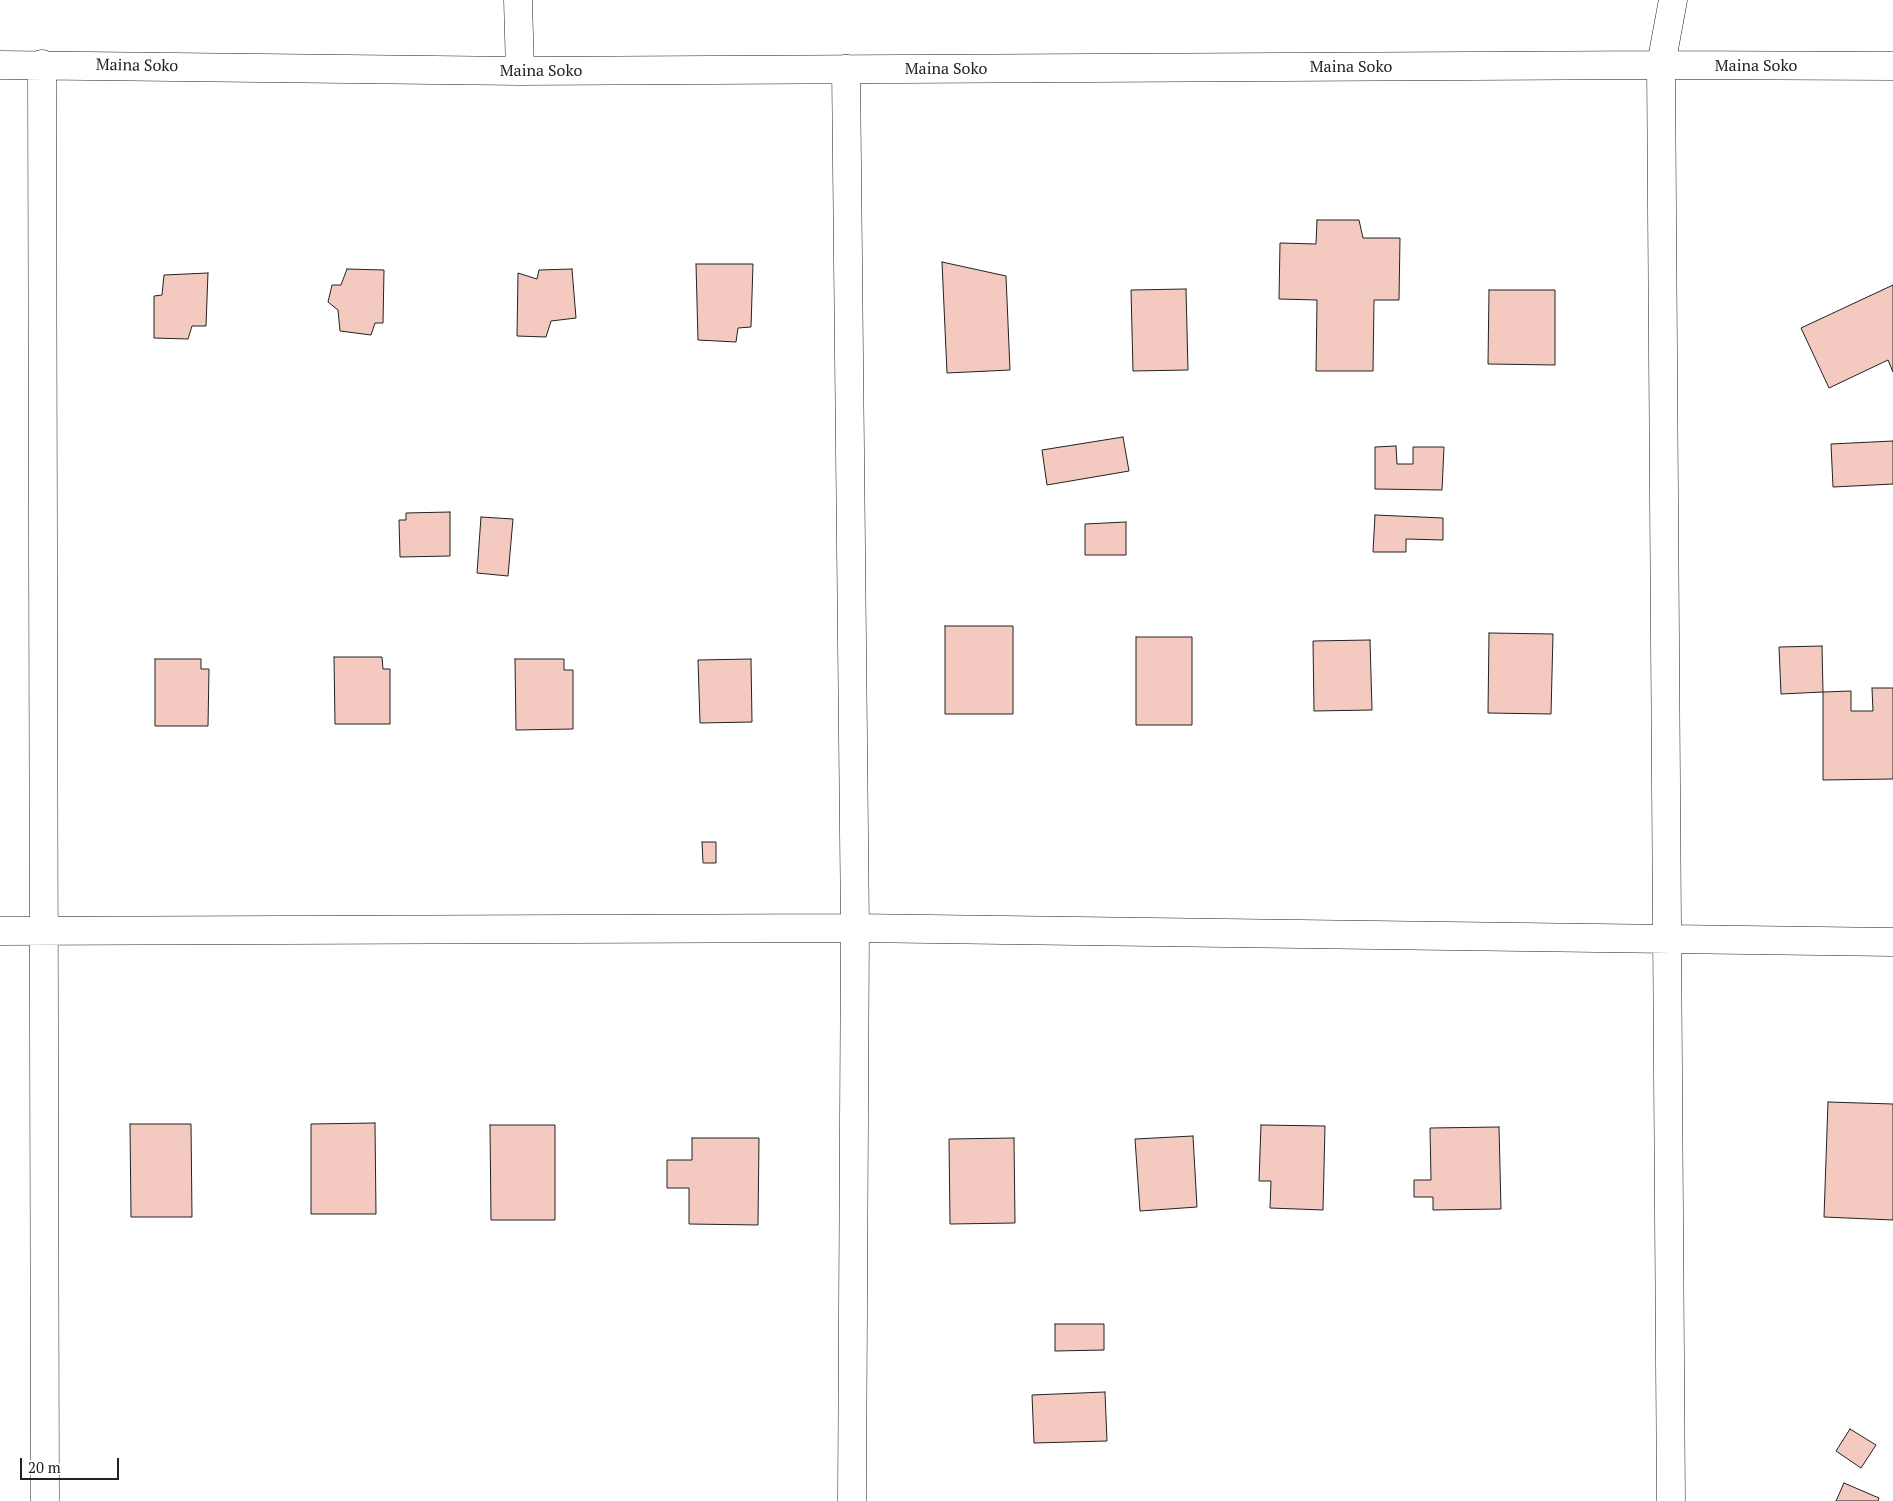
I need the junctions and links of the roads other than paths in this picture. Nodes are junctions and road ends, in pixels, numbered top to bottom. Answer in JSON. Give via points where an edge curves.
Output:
{"nodes":[{"id":1,"x":518,"y":0,"type":"edge"},
{"id":2,"x":1673,"y":0,"type":"edge"},
{"id":3,"x":42,"y":64,"type":"junction"},
{"id":4,"x":0,"y":65,"type":"edge"},
{"id":5,"x":1661,"y":65,"type":"junction"},
{"id":6,"x":1893,"y":66,"type":"edge"},
{"id":7,"x":846,"y":69,"type":"junction"},
{"id":8,"x":520,"y":71,"type":"junction"},
{"id":9,"x":855,"y":928,"type":"junction"},
{"id":10,"x":44,"y":930,"type":"junction"},
{"id":11,"x":0,"y":931,"type":"edge"},
{"id":12,"x":1667,"y":939,"type":"junction"},
{"id":13,"x":1893,"y":942,"type":"edge"},
{"id":14,"x":45,"y":1501,"type":"edge"},
{"id":15,"x":852,"y":1501,"type":"edge"},
{"id":16,"x":1671,"y":1501,"type":"edge"}],
"edges":[{"from":1,"to":8,"type":"street"},
{"from":2,"to":5,"type":"street"},
{"from":3,"to":4,"type":"street","name":"Maina Soko"},
{"from":3,"to":8,"type":"street","name":"Maina Soko"},
{"from":3,"to":10,"type":"street"},
{"from":5,"to":6,"type":"street","name":"Maina Soko"},
{"from":5,"to":7,"type":"street","name":"Maina Soko"},
{"from":5,"to":12,"type":"street"},
{"from":7,"to":8,"type":"street","name":"Maina Soko"},
{"from":7,"to":9,"type":"street"},
{"from":9,"to":10,"type":"street"},
{"from":9,"to":12,"type":"street"},
{"from":9,"to":15,"type":"street"},
{"from":10,"to":11,"type":"street"},
{"from":10,"to":14,"type":"street"},
{"from":12,"to":13,"type":"street"},
{"from":12,"to":16,"type":"street"}]}
